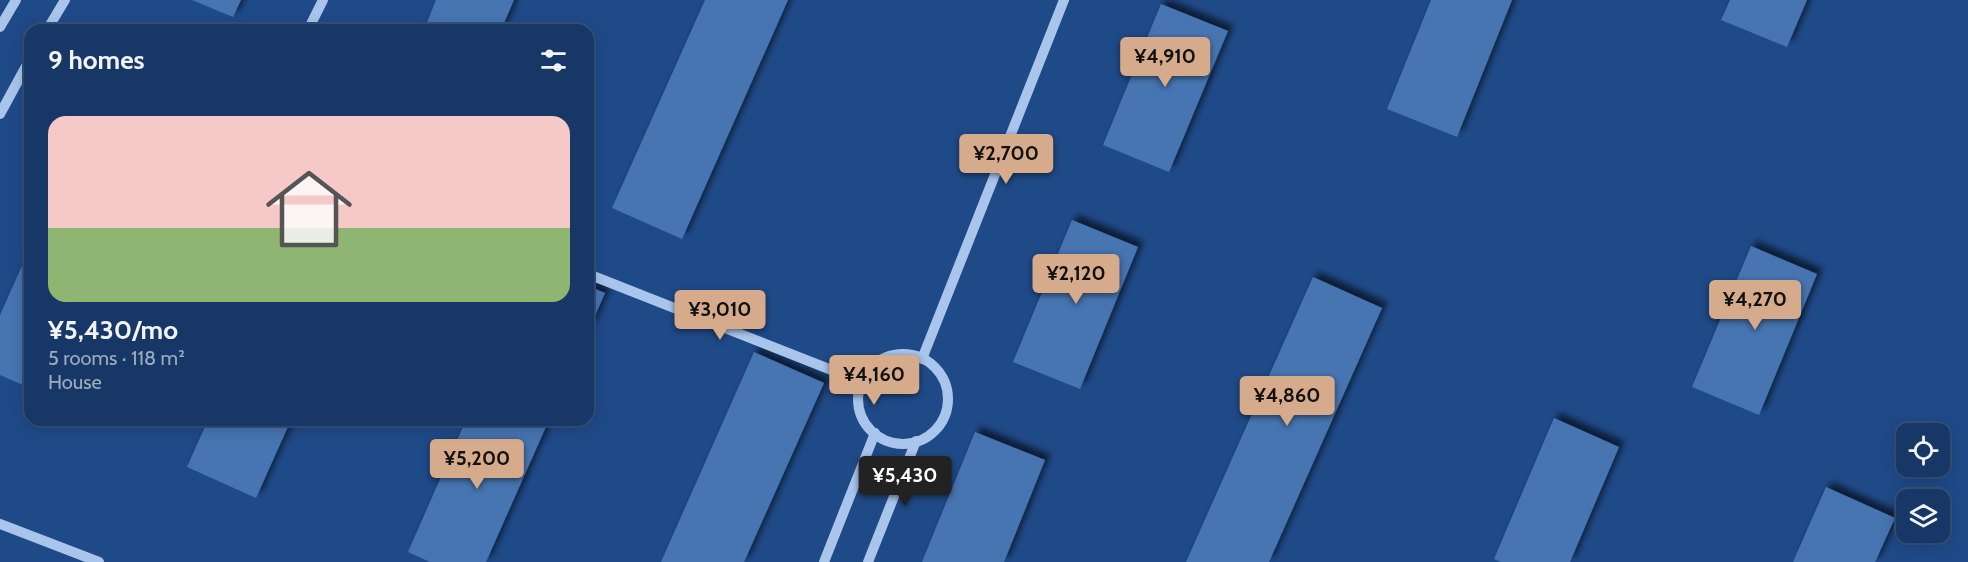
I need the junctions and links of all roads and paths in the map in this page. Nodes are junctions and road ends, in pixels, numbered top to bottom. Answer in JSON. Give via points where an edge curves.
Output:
{"nodes":[{"id":1,"x":16,"y":0,"type":"edge"},
{"id":2,"x":65,"y":0,"type":"edge"},
{"id":3,"x":323,"y":0,"type":"edge"},
{"id":4,"x":1064,"y":0,"type":"edge"},
{"id":5,"x":51,"y":24,"type":"edge"},
{"id":6,"x":311,"y":24,"type":"edge"},
{"id":7,"x":0,"y":27,"type":"edge"},
{"id":8,"x":24,"y":69,"type":"edge"},
{"id":9,"x":0,"y":114,"type":"edge"},
{"id":10,"x":594,"y":276,"type":"edge"},
{"id":11,"x":922,"y":359,"type":"junction"},
{"id":12,"x":862,"y":382,"type":"junction"},
{"id":13,"x":875,"y":433,"type":"junction"},
{"id":14,"x":916,"y":441,"type":"junction"},
{"id":15,"x":0,"y":524,"type":"edge"},
{"id":16,"x":99,"y":562,"type":"edge"},
{"id":17,"x":824,"y":562,"type":"edge"},
{"id":18,"x":868,"y":562,"type":"edge"}],
"edges":[{"from":1,"to":7,"type":"street"},
{"from":2,"to":5,"type":"street"},
{"from":3,"to":6,"type":"street"},
{"from":4,"to":11,"type":"street"},
{"from":8,"to":9,"type":"street"},
{"from":10,"to":12,"type":"street"},
{"from":11,"to":12,"type":"street","via":[[901,354],[886,357],[874,364]]},
{"from":11,"to":14,"type":"street","via":[[940,374],[947,403],[944,418],[935,430]]},
{"from":12,"to":13,"type":"street","via":[[858,403],[862,417]]},
{"from":13,"to":14,"type":"street","via":[[893,443]]},
{"from":13,"to":17,"type":"street"},
{"from":14,"to":18,"type":"street"},
{"from":15,"to":16,"type":"street"}]}
